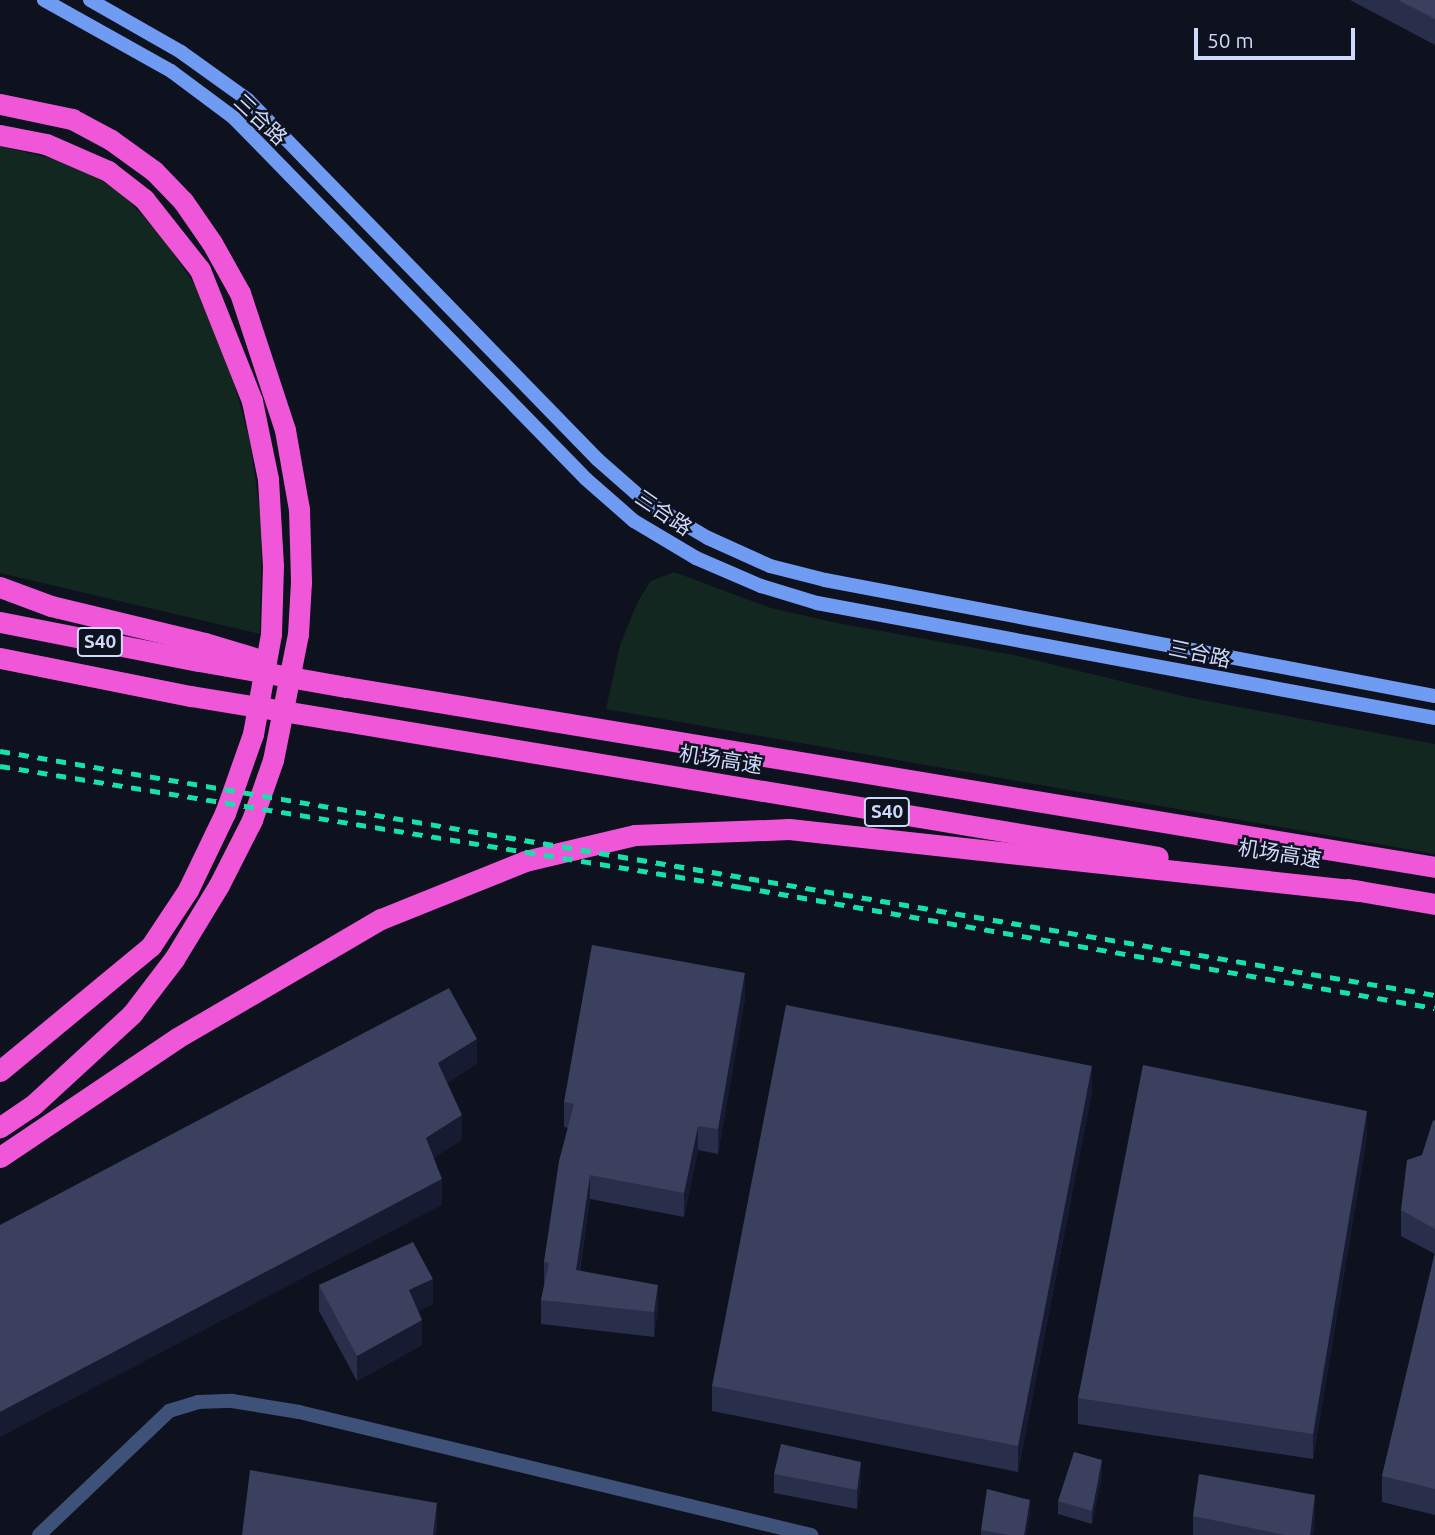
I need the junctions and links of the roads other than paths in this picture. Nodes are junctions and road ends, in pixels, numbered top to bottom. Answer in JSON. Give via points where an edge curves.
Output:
{"nodes":[{"id":1,"x":44,"y":0,"type":"edge"},
{"id":2,"x":90,"y":0,"type":"edge"},
{"id":3,"x":0,"y":104,"type":"edge"},
{"id":4,"x":0,"y":135,"type":"edge"},
{"id":5,"x":0,"y":587,"type":"edge"},
{"id":6,"x":0,"y":622,"type":"edge"},
{"id":7,"x":202,"y":652,"type":"junction"},
{"id":8,"x":0,"y":658,"type":"edge"},
{"id":9,"x":1435,"y":696,"type":"edge"},
{"id":10,"x":1435,"y":718,"type":"edge"},
{"id":11,"x":1435,"y":867,"type":"edge"},
{"id":12,"x":1360,"y":891,"type":"junction"},
{"id":13,"x":1435,"y":904,"type":"edge"},
{"id":14,"x":0,"y":1071,"type":"edge"},
{"id":15,"x":0,"y":1127,"type":"edge"},
{"id":16,"x":0,"y":1157,"type":"edge"},
{"id":17,"x":38,"y":1535,"type":"edge"},
{"id":18,"x":811,"y":1535,"type":"edge"}],
"edges":[{"from":1,"to":10,"type":"main road","name":"三合路","via":[[172,71],[234,118],[586,479],[634,520],[696,558],[761,586],[817,603]]},
{"from":2,"to":9,"type":"main road","name":"三合路","via":[[181,52],[248,100],[558,422],[645,501],[708,538],[770,566],[825,580]]},
{"from":3,"to":15,"type":"highway","via":[[72,119],[111,140],[154,171],[183,201],[212,243],[240,293],[285,430],[299,509],[301,582],[298,634],[272,760],[252,820],[219,885],[174,959],[132,1014],[33,1105]]},
{"from":4,"to":14,"type":"highway","via":[[46,144],[108,171],[144,200],[200,270],[252,401],[268,479],[273,566],[271,634],[253,734],[225,813],[188,890],[151,946]]},
{"from":5,"to":7,"type":"highway"},
{"from":6,"to":7,"type":"highway","name":"机场高速","number":"S40"},
{"from":7,"to":11,"type":"highway","name":"机场高速","number":"S40","bridge":true,"via":[[347,687]]},
{"from":8,"to":12,"type":"highway","name":"机场高速","number":"S40","bridge":true,"via":[[191,696]]},
{"from":12,"to":13,"type":"highway","name":"机场高速","number":"S40"},
{"from":12,"to":16,"type":"highway","via":[[789,829],[635,835],[525,861],[381,919],[177,1038]]},
{"from":17,"to":18,"type":"street","via":[[169,1411],[198,1402],[232,1401],[299,1412]]}]}
